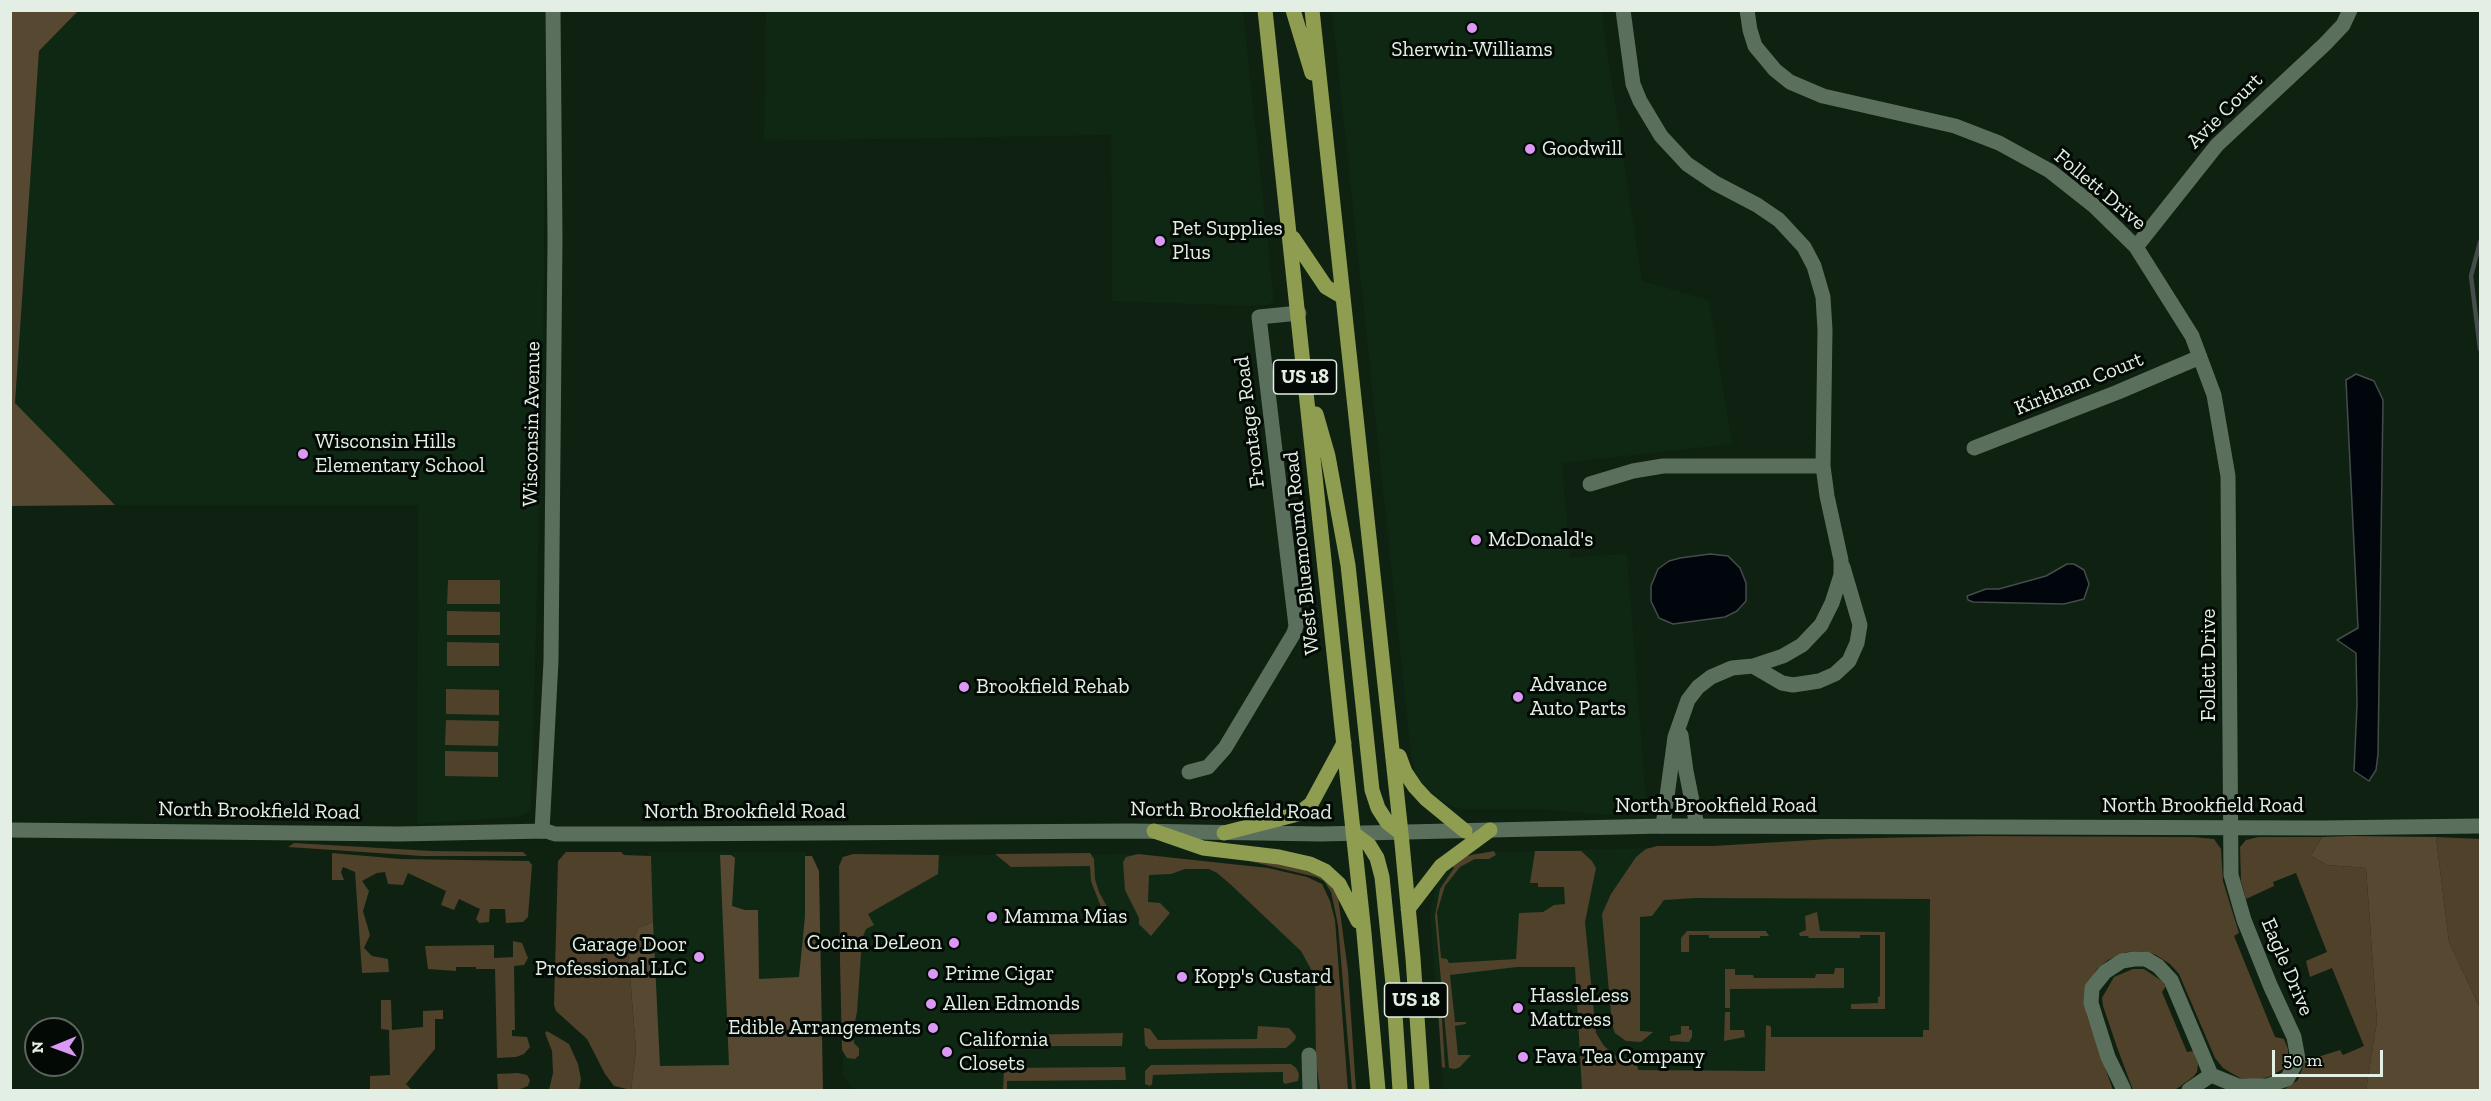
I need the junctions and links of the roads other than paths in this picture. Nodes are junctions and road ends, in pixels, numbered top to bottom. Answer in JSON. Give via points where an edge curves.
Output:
{"nodes":[{"id":1,"x":1265,"y":10,"type":"edge"},
{"id":2,"x":1293,"y":10,"type":"edge"},
{"id":3,"x":1312,"y":10,"type":"edge"},
{"id":4,"x":1623,"y":10,"type":"edge"},
{"id":5,"x":1747,"y":10,"type":"edge"},
{"id":6,"x":2350,"y":10,"type":"edge"},
{"id":7,"x":553,"y":14,"type":"edge"},
{"id":8,"x":1321,"y":101,"type":"junction"},
{"id":9,"x":1291,"y":236,"type":"junction"},
{"id":10,"x":2136,"y":248,"type":"junction"},
{"id":11,"x":1343,"y":297,"type":"junction"},
{"id":12,"x":1299,"y":313,"type":"junction"},
{"id":13,"x":2200,"y":357,"type":"junction"},
{"id":14,"x":1305,"y":376,"type":"junction"},
{"id":15,"x":1974,"y":448,"type":"dead end"},
{"id":16,"x":1823,"y":466,"type":"junction"},
{"id":17,"x":1590,"y":484,"type":"dead end"},
{"id":18,"x":1841,"y":560,"type":"junction"},
{"id":19,"x":1753,"y":666,"type":"junction"},
{"id":20,"x":1681,"y":716,"type":"junction"},
{"id":21,"x":1391,"y":736,"type":"junction"},
{"id":22,"x":1344,"y":743,"type":"junction"},
{"id":23,"x":1190,"y":772,"type":"dead end"},
{"id":24,"x":1663,"y":826,"type":"junction"},
{"id":25,"x":1697,"y":826,"type":"junction"},
{"id":26,"x":2232,"y":826,"type":"junction"},
{"id":27,"x":2481,"y":826,"type":"edge"},
{"id":28,"x":10,"y":830,"type":"edge"},
{"id":29,"x":1490,"y":830,"type":"junction"},
{"id":30,"x":542,"y":831,"type":"junction"},
{"id":31,"x":1154,"y":831,"type":"junction"},
{"id":32,"x":1465,"y":831,"type":"junction"},
{"id":33,"x":1224,"y":833,"type":"junction"},
{"id":34,"x":1353,"y":833,"type":"junction"},
{"id":35,"x":1401,"y":833,"type":"junction"},
{"id":36,"x":1408,"y":909,"type":"junction"},
{"id":37,"x":1364,"y":933,"type":"junction"},
{"id":38,"x":1309,"y":1055,"type":"dead end"},
{"id":39,"x":2211,"y":1075,"type":"junction"},
{"id":40,"x":1311,"y":1090,"type":"edge"},
{"id":41,"x":1378,"y":1090,"type":"edge"},
{"id":42,"x":1400,"y":1090,"type":"edge"},
{"id":43,"x":1422,"y":1090,"type":"edge"},
{"id":44,"x":2124,"y":1090,"type":"edge"},
{"id":45,"x":2189,"y":1090,"type":"edge"}],
"edges":[{"from":1,"to":9,"type":"main road","name":"West Bluemound Road","number":"US 18"},
{"from":2,"to":8,"type":"main road"},
{"from":3,"to":8,"type":"main road","number":"US 18"},
{"from":4,"to":16,"type":"street","via":[[1633,84],[1661,136],[1687,164],[1779,220],[1804,247],[1814,266],[1823,297],[1825,330]]},
{"from":5,"to":10,"type":"street","name":"Follett Drive","via":[[1755,46],[1790,82],[1823,96],[1955,126],[1999,143],[2050,171]]},
{"from":6,"to":10,"type":"street","name":"Avie Court","via":[[2343,25],[2325,44],[2217,145]]},
{"from":7,"to":30,"type":"street","name":"Wisconsin Avenue","via":[[551,660]]},
{"from":8,"to":11,"type":"main road","number":"US 18"},
{"from":9,"to":11,"type":"main road","via":[[1326,287]]},
{"from":9,"to":12,"type":"main road","name":"West Bluemound Road","number":"US 18"},
{"from":10,"to":13,"type":"street","name":"Follett Drive","via":[[2192,336]]},
{"from":11,"to":21,"type":"main road","number":"US 18"},
{"from":12,"to":14,"type":"main road","name":"West Bluemound Road","number":"US 18"},
{"from":12,"to":23,"type":"street","name":"Frontage Road","via":[[1259,316],[1296,626],[1216,761]]},
{"from":13,"to":15,"type":"street","name":"Kirkham Court"},
{"from":13,"to":26,"type":"street","name":"Follett Drive","via":[[2214,395],[2228,476]]},
{"from":14,"to":22,"type":"main road","name":"West Bluemound Road","number":"US 18"},
{"from":14,"to":35,"type":"main road","via":[[1328,456],[1348,565],[1372,790],[1378,808]]},
{"from":16,"to":17,"type":"street","via":[[1663,466]]},
{"from":16,"to":18,"type":"street"},
{"from":18,"to":19,"type":"street","via":[[1838,589],[1821,625],[1802,645]]},
{"from":18,"to":19,"type":"street","via":[[1860,625],[1849,661],[1835,674],[1819,681],[1793,685]]},
{"from":19,"to":20,"type":"street","via":[[1732,668],[1711,677],[1698,687]]},
{"from":20,"to":24,"type":"street"},
{"from":20,"to":25,"type":"street","via":[[1684,761]]},
{"from":21,"to":32,"type":"main road","via":[[1415,787]]},
{"from":21,"to":35,"type":"main road","number":"US 18"},
{"from":22,"to":33,"type":"main road","via":[[1311,804],[1298,814]]},
{"from":22,"to":34,"type":"main road","name":"West Bluemound Road","number":"US 18"},
{"from":24,"to":25,"type":"street","name":"North Brookfield Road"},
{"from":24,"to":29,"type":"street","name":"North Brookfield Road"},
{"from":25,"to":26,"type":"street","name":"North Brookfield Road"},
{"from":26,"to":27,"type":"street","name":"North Brookfield Road"},
{"from":26,"to":39,"type":"street","name":"Eagle Drive","via":[[2231,875],[2244,920],[2294,1037],[2298,1059],[2287,1079],[2267,1086],[2238,1086]]},
{"from":28,"to":30,"type":"street","name":"North Brookfield Road","via":[[418,834]]},
{"from":29,"to":32,"type":"street","name":"North Brookfield Road"},
{"from":29,"to":36,"type":"main road","via":[[1441,866]]},
{"from":30,"to":31,"type":"street","name":"North Brookfield Road"},
{"from":31,"to":33,"type":"street","name":"North Brookfield Road"},
{"from":31,"to":37,"type":"main road","via":[[1203,848],[1279,857],[1325,871],[1339,884]]},
{"from":32,"to":35,"type":"street","name":"North Brookfield Road"},
{"from":33,"to":34,"type":"street","name":"North Brookfield Road"},
{"from":34,"to":35,"type":"street","name":"North Brookfield Road"},
{"from":34,"to":37,"type":"main road","name":"West Bluemound Road","number":"US 18"},
{"from":34,"to":42,"type":"main road","via":[[1377,858],[1382,877]]},
{"from":35,"to":36,"type":"main road","number":"US 18"},
{"from":36,"to":43,"type":"main road","number":"US 18"},
{"from":37,"to":41,"type":"main road","name":"West Bluemound Road","number":"US 18"},
{"from":38,"to":40,"type":"street"},
{"from":39,"to":44,"type":"street","via":[[2171,980],[2158,966],[2134,958],[2105,972],[2092,988],[2091,1003],[2108,1057]]},
{"from":39,"to":45,"type":"street"}]}
